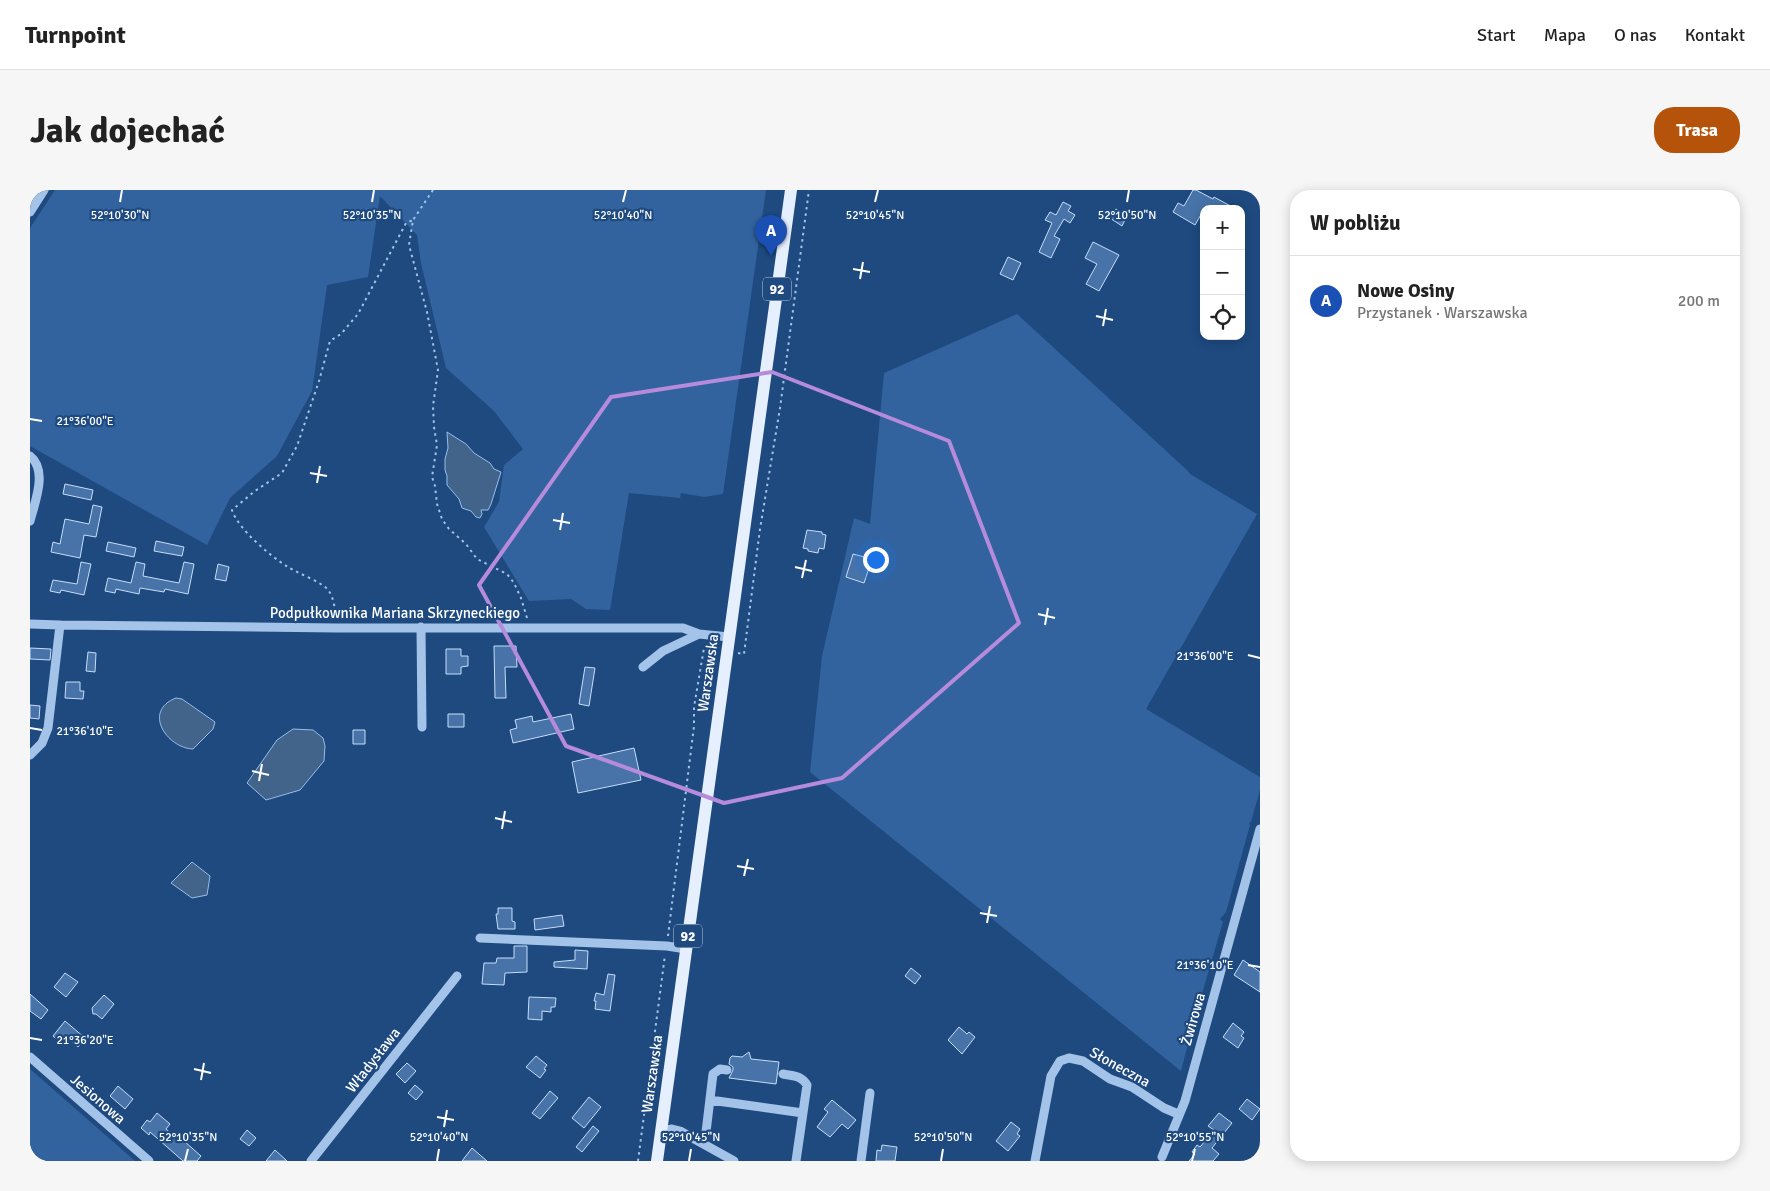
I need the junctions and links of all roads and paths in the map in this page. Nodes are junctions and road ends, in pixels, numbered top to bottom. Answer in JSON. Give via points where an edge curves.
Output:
{"nodes":[{"id":1,"x":44,"y":190,"type":"edge"},
{"id":2,"x":433,"y":190,"type":"edge"},
{"id":3,"x":791,"y":190,"type":"edge"},
{"id":4,"x":809,"y":190,"type":"edge"},
{"id":5,"x":30,"y":212,"type":"edge"},
{"id":6,"x":413,"y":220,"type":"junction"},
{"id":7,"x":30,"y":456,"type":"edge"},
{"id":8,"x":30,"y":521,"type":"edge"},
{"id":9,"x":30,"y":624,"type":"edge"},
{"id":10,"x":60,"y":626,"type":"junction"},
{"id":11,"x":528,"y":627,"type":"junction"},
{"id":12,"x":337,"y":628,"type":"junction"},
{"id":13,"x":421,"y":628,"type":"junction"},
{"id":14,"x":700,"y":634,"type":"junction"},
{"id":15,"x":729,"y":637,"type":"junction"},
{"id":16,"x":717,"y":650,"type":"dead end"},
{"id":17,"x":736,"y":653,"type":"dead end"},
{"id":18,"x":643,"y":667,"type":"dead end"},
{"id":19,"x":422,"y":727,"type":"dead end"},
{"id":20,"x":30,"y":755,"type":"edge"},
{"id":21,"x":1260,"y":829,"type":"edge"},
{"id":22,"x":480,"y":938,"type":"dead end"},
{"id":23,"x":667,"y":946,"type":"junction"},
{"id":24,"x":686,"y":949,"type":"junction"},
{"id":25,"x":457,"y":976,"type":"dead end"},
{"id":26,"x":30,"y":1057,"type":"edge"},
{"id":27,"x":727,"y":1070,"type":"dead end"},
{"id":28,"x":783,"y":1074,"type":"dead end"},
{"id":29,"x":870,"y":1093,"type":"dead end"},
{"id":30,"x":710,"y":1100,"type":"junction"},
{"id":31,"x":803,"y":1113,"type":"junction"},
{"id":32,"x":1178,"y":1114,"type":"junction"},
{"id":33,"x":661,"y":1131,"type":"junction"},
{"id":34,"x":701,"y":1142,"type":"junction"},
{"id":35,"x":1162,"y":1157,"type":"dead end"},
{"id":36,"x":149,"y":1161,"type":"edge"},
{"id":37,"x":311,"y":1161,"type":"edge"},
{"id":38,"x":638,"y":1161,"type":"edge"},
{"id":39,"x":657,"y":1161,"type":"edge"},
{"id":40,"x":734,"y":1161,"type":"edge"},
{"id":41,"x":796,"y":1161,"type":"edge"},
{"id":42,"x":861,"y":1161,"type":"edge"},
{"id":43,"x":1035,"y":1161,"type":"edge"}],
"edges":[{"from":1,"to":5,"type":"street"},
{"from":2,"to":6,"type":"path"},
{"from":3,"to":15,"type":"main road","name":"Warszawska","number":"92"},
{"from":4,"to":17,"type":"path","via":[[744,654]]},
{"from":6,"to":11,"type":"path","via":[[409,245],[438,370],[434,406],[437,445],[432,477],[436,504],[442,520],[477,559],[507,574],[514,583]]},
{"from":6,"to":12,"type":"path","via":[[406,223],[358,314],[341,334],[330,341],[297,446],[282,473],[232,510],[242,527],[267,551],[328,589]]},
{"from":7,"to":8,"type":"street","via":[[39,468]]},
{"from":9,"to":10,"type":"street","name":"Podpułkownika Mariana Skrzyneckiego"},
{"from":10,"to":12,"type":"street","name":"Podpułkownika Mariana Skrzyneckiego"},
{"from":10,"to":20,"type":"street","via":[[48,728],[42,743]]},
{"from":11,"to":13,"type":"street","name":"Podpułkownika Mariana Skrzyneckiego"},
{"from":11,"to":14,"type":"street","name":"Podpułkownika Mariana Skrzyneckiego","via":[[683,628]]},
{"from":12,"to":13,"type":"street","name":"Podpułkownika Mariana Skrzyneckiego"},
{"from":13,"to":19,"type":"street"},
{"from":14,"to":15,"type":"street","name":"Podpułkownika Mariana Skrzyneckiego"},
{"from":14,"to":18,"type":"street","via":[[663,651]]},
{"from":15,"to":24,"type":"main road","name":"Warszawska","number":"92"},
{"from":16,"to":23,"type":"path","via":[[704,648],[694,707]]},
{"from":21,"to":32,"type":"street","name":"Żwirowa","via":[[1185,1101]]},
{"from":22,"to":23,"type":"street"},
{"from":23,"to":24,"type":"street"},
{"from":23,"to":38,"type":"path"},
{"from":24,"to":33,"type":"main road","name":"Warszawska","number":"92"},
{"from":25,"to":37,"type":"street","name":"Władysława"},
{"from":26,"to":36,"type":"street","name":"Jesionowa"},
{"from":27,"to":30,"type":"street","via":[[720,1069],[713,1074]]},
{"from":28,"to":31,"type":"street","via":[[804,1079]]},
{"from":29,"to":42,"type":"street"},
{"from":30,"to":31,"type":"street"},
{"from":30,"to":34,"type":"street","via":[[706,1132]]},
{"from":31,"to":41,"type":"street"},
{"from":32,"to":35,"type":"street","name":"Żwirowa"},
{"from":32,"to":43,"type":"street","name":"Słoneczna","via":[[1132,1087],[1110,1079],[1083,1061],[1069,1058],[1060,1061],[1051,1076]]},
{"from":33,"to":34,"type":"street","via":[[672,1129]]},
{"from":33,"to":39,"type":"main road","name":"Warszawska","number":"92"},
{"from":34,"to":40,"type":"street"}]}
